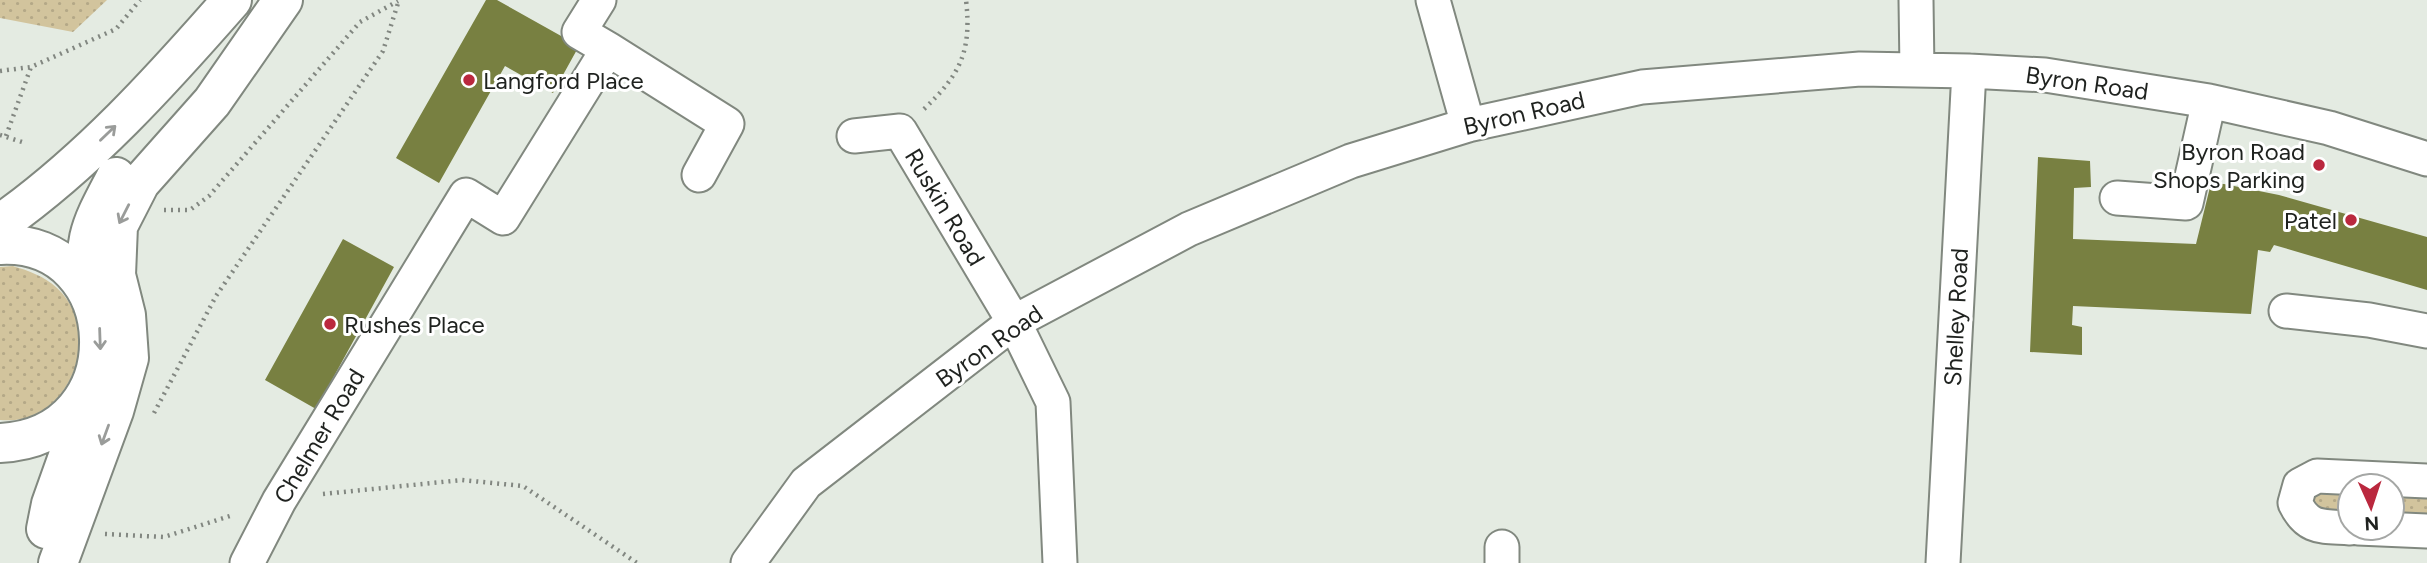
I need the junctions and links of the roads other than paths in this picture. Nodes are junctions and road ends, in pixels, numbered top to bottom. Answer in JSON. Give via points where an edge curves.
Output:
{"nodes":[{"id":1,"x":232,"y":0,"type":"edge"},
{"id":2,"x":599,"y":0,"type":"edge"},
{"id":3,"x":1433,"y":0,"type":"edge"},
{"id":4,"x":1916,"y":0,"type":"edge"},
{"id":5,"x":282,"y":1,"type":"edge"},
{"id":6,"x":608,"y":49,"type":"junction"},
{"id":7,"x":1917,"y":70,"type":"junction"},
{"id":8,"x":1969,"y":71,"type":"junction"},
{"id":9,"x":2209,"y":101,"type":"junction"},
{"id":10,"x":1468,"y":125,"type":"junction"},
{"id":11,"x":854,"y":136,"type":"dead end"},
{"id":12,"x":2427,"y":159,"type":"edge"},
{"id":13,"x":699,"y":176,"type":"dead end"},
{"id":14,"x":2117,"y":198,"type":"dead end"},
{"id":15,"x":0,"y":224,"type":"edge"},
{"id":16,"x":0,"y":245,"type":"edge"},
{"id":17,"x":92,"y":301,"type":"junction"},
{"id":18,"x":2286,"y":311,"type":"dead end"},
{"id":19,"x":1014,"y":322,"type":"junction"},
{"id":20,"x":2427,"y":331,"type":"edge"},
{"id":21,"x":95,"y":378,"type":"junction"},
{"id":22,"x":0,"y":443,"type":"edge"},
{"id":23,"x":2336,"y":477,"type":"edge"},
{"id":24,"x":2406,"y":480,"type":"edge"},
{"id":25,"x":2427,"y":481,"type":"edge"},
{"id":26,"x":2336,"y":527,"type":"edge"},
{"id":27,"x":2406,"y":530,"type":"edge"},
{"id":28,"x":2427,"y":531,"type":"edge"},
{"id":29,"x":39,"y":563,"type":"edge"},
{"id":30,"x":58,"y":563,"type":"edge"},
{"id":31,"x":247,"y":563,"type":"edge"},
{"id":32,"x":748,"y":563,"type":"edge"},
{"id":33,"x":1059,"y":563,"type":"edge"},
{"id":34,"x":1944,"y":563,"type":"edge"}],
"edges":[{"from":15,"to":1,"type":"main road","one_way":true,"via":[[102,139],[167,75]]},
{"from":2,"to":6,"type":"street","via":[[579,32]]},
{"from":3,"to":10,"type":"street"},
{"from":4,"to":7,"type":"street"},
{"from":5,"to":17,"type":"main road","via":[[118,173],[89,227],[85,265]]},
{"from":5,"to":30,"type":"main road","one_way":true,"via":[[212,102],[140,183],[118,226],[116,275],[127,315],[129,358]]},
{"from":6,"to":13,"type":"street","via":[[727,124]]},
{"from":6,"to":31,"type":"street","name":"Chelmer Road","via":[[503,218],[466,195],[279,500]]},
{"from":7,"to":8,"type":"street","name":"Byron Road"},
{"from":7,"to":10,"type":"street","name":"Byron Road","via":[[1847,70],[1642,87]]},
{"from":8,"to":9,"type":"street","name":"Byron Road","via":[[2045,75]]},
{"from":8,"to":34,"type":"street","name":"Shelley Road"},
{"from":9,"to":12,"type":"street","name":"Byron Road","via":[[2327,138]]},
{"from":9,"to":14,"type":"street","via":[[2186,204]]},
{"from":10,"to":19,"type":"street","name":"Byron Road","via":[[1351,160],[1189,229]]},
{"from":11,"to":19,"type":"street","name":"Ruskin Road","via":[[900,131]]},
{"from":16,"to":17,"type":"main road","via":[[35,250],[58,262],[78,279]]},
{"from":17,"to":21,"type":"main road","one_way":true,"via":[[100,326]]},
{"from":18,"to":20,"type":"street"},
{"from":19,"to":32,"type":"street","name":"Byron Road","via":[[806,483]]},
{"from":19,"to":33,"type":"street","via":[[1053,402]]},
{"from":21,"to":22,"type":"main road","via":[[81,404],[59,425],[32,439]]},
{"from":21,"to":29,"type":"main road","via":[[51,504]]},
{"from":23,"to":26,"type":"street","via":[[2317,476],[2301,485],[2295,503],[2303,518],[2318,526]]},
{"from":24,"to":25,"type":"street"},
{"from":27,"to":28,"type":"street"}]}
